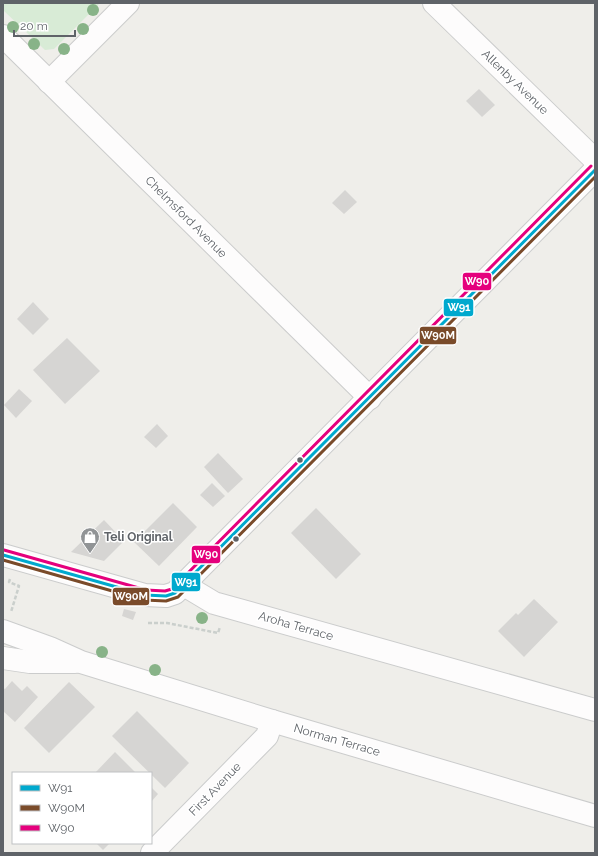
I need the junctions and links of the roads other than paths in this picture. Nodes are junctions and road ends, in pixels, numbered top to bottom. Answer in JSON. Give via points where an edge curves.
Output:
{"nodes":[{"id":1,"x":128,"y":3,"type":"edge"},
{"id":2,"x":434,"y":3,"type":"edge"},
{"id":3,"x":3,"y":36,"type":"edge"},
{"id":4,"x":49,"y":82,"type":"junction"},
{"id":5,"x":595,"y":160,"type":"edge"},
{"id":6,"x":595,"y":170,"type":"edge"},
{"id":7,"x":370,"y":398,"type":"junction"},
{"id":8,"x":3,"y":555,"type":"edge"},
{"id":9,"x":184,"y":585,"type":"junction"},
{"id":10,"x":5,"y":621,"type":"edge"},
{"id":11,"x":3,"y":658,"type":"edge"},
{"id":12,"x":80,"y":662,"type":"junction"},
{"id":13,"x":595,"y":710,"type":"edge"},
{"id":14,"x":272,"y":721,"type":"junction"},
{"id":15,"x":595,"y":816,"type":"edge"},
{"id":16,"x":152,"y":853,"type":"edge"}],
"edges":[{"from":1,"to":4,"type":"street"},
{"from":2,"to":5,"type":"street","name":"Allenby Avenue"},
{"from":3,"to":4,"type":"street","name":"Chelmsford Avenue"},
{"from":4,"to":7,"type":"street","name":"Chelmsford Avenue"},
{"from":6,"to":7,"type":"street"},
{"from":7,"to":9,"type":"street"},
{"from":8,"to":9,"type":"street","via":[[145,595],[170,595]]},
{"from":9,"to":13,"type":"street","name":"Aroha Terrace","via":[[214,603]]},
{"from":10,"to":12,"type":"street","name":"Norman Terrace","via":[[50,648]]},
{"from":11,"to":12,"type":"street","name":"Norman Terrace","via":[[30,662]]},
{"from":12,"to":14,"type":"street","name":"Norman Terrace"},
{"from":14,"to":15,"type":"street","name":"Norman Terrace"},
{"from":14,"to":16,"type":"street","name":"First Avenue","via":[[267,736]]}]}
